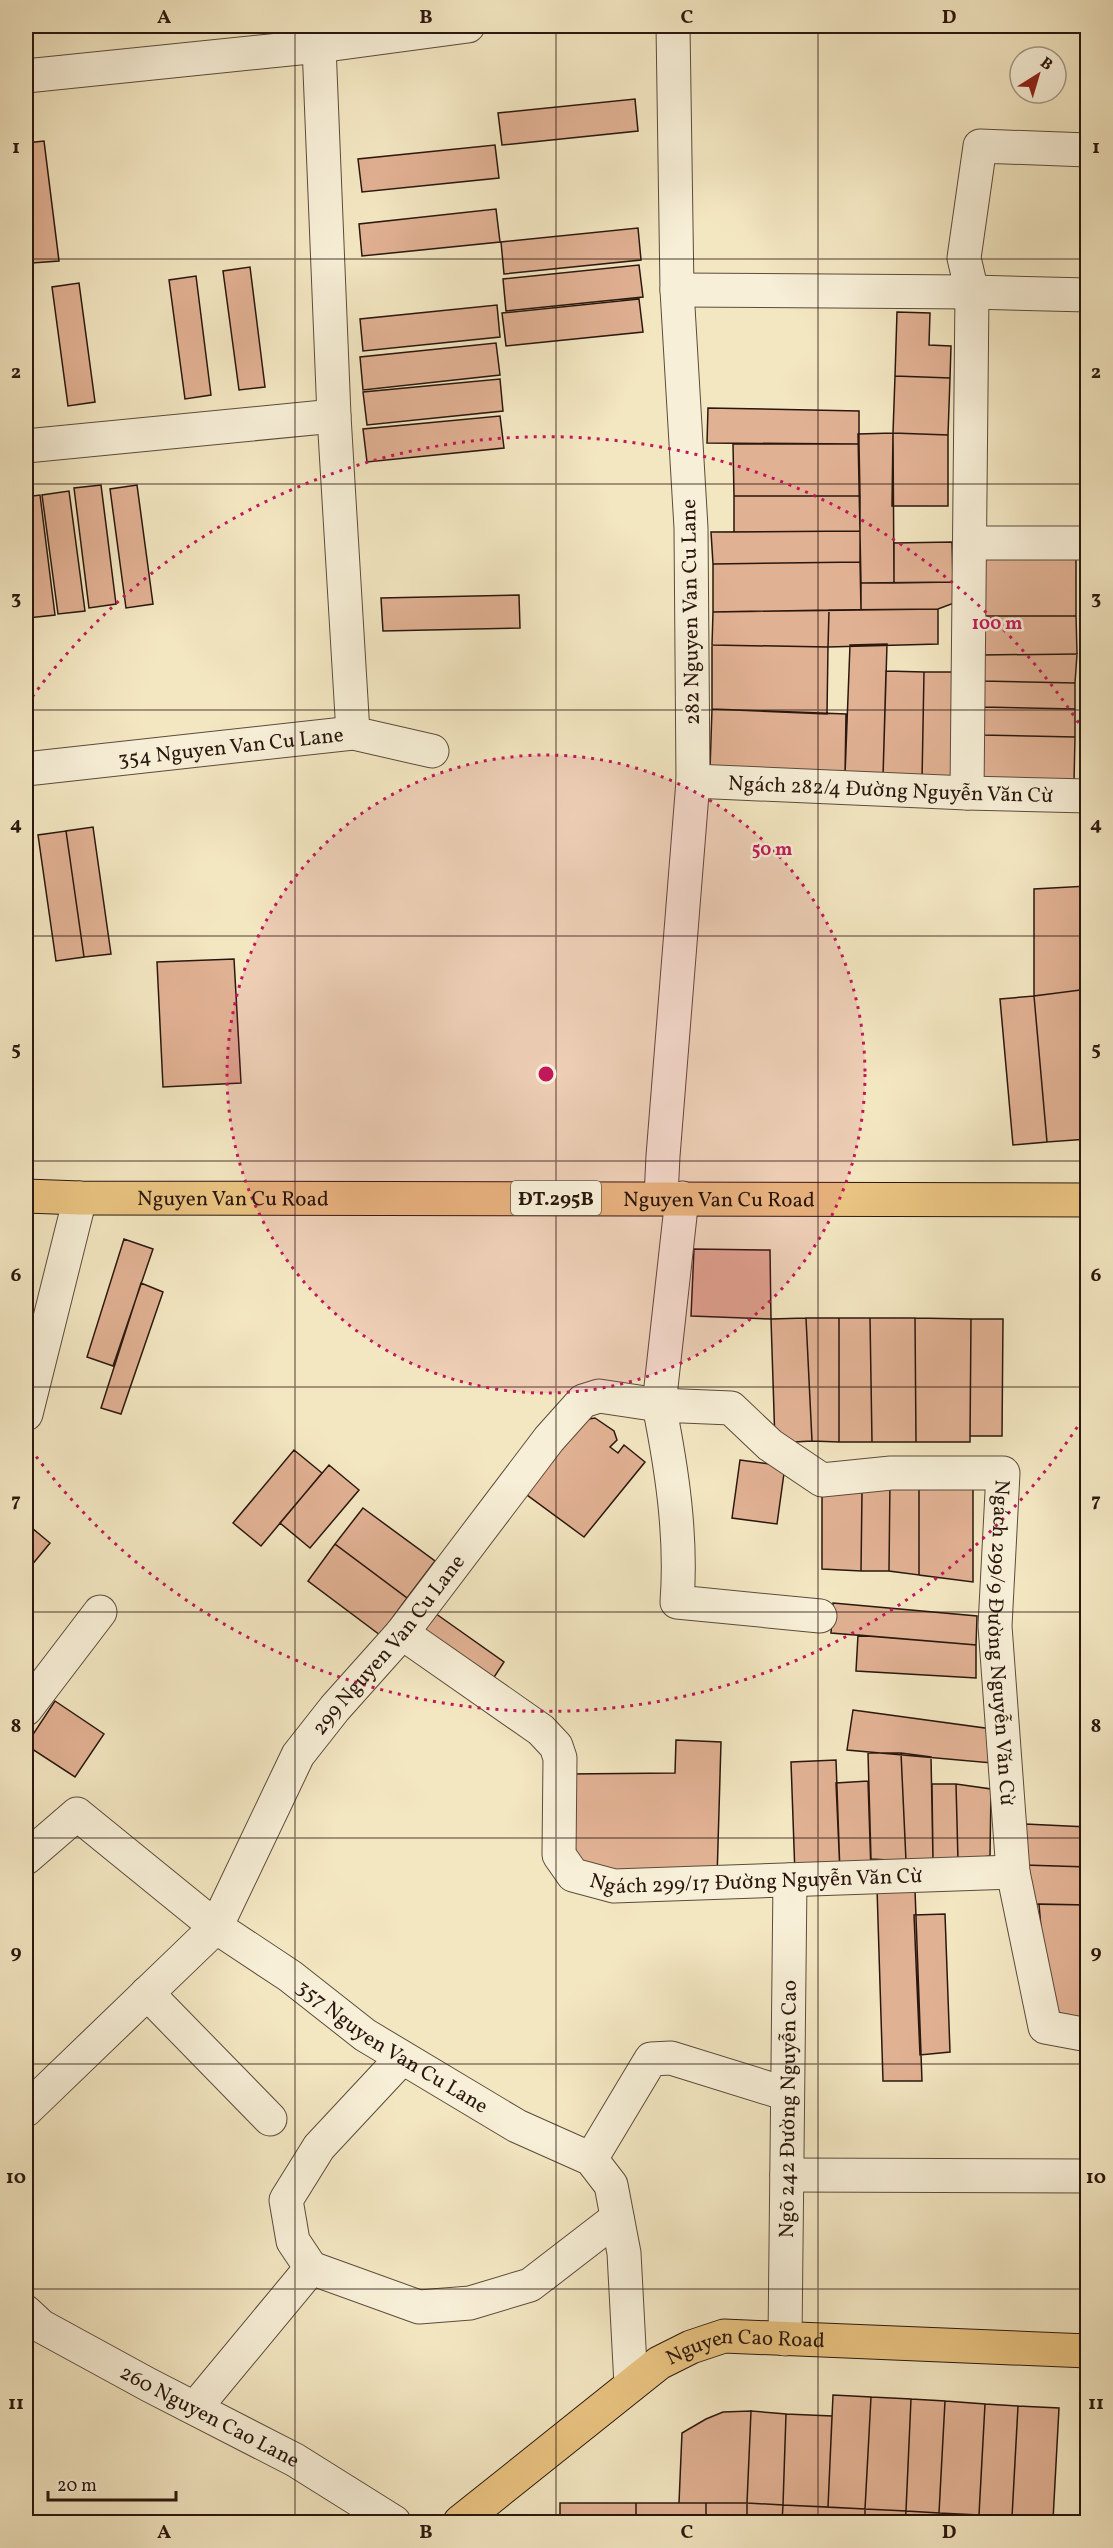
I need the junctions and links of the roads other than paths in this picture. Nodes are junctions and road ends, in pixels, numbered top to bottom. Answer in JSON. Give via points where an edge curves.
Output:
{"nodes":[{"id":1,"x":468,"y":26,"type":"edge"},
{"id":2,"x":673,"y":26,"type":"edge"},
{"id":3,"x":319,"y":46,"type":"junction"},
{"id":4,"x":26,"y":76,"type":"edge"},
{"id":5,"x":1088,"y":150,"type":"edge"},
{"id":6,"x":677,"y":290,"type":"junction"},
{"id":7,"x":972,"y":292,"type":"junction"},
{"id":8,"x":1088,"y":295,"type":"edge"},
{"id":9,"x":334,"y":416,"type":"junction"},
{"id":10,"x":26,"y":446,"type":"edge"},
{"id":11,"x":970,"y":543,"type":"junction"},
{"id":12,"x":1088,"y":543,"type":"edge"},
{"id":13,"x":353,"y":733,"type":"junction"},
{"id":14,"x":432,"y":751,"type":"dead end"},
{"id":15,"x":26,"y":769,"type":"edge"},
{"id":16,"x":693,"y":781,"type":"junction"},
{"id":17,"x":967,"y":793,"type":"junction"},
{"id":18,"x":1088,"y":796,"type":"edge"},
{"id":19,"x":26,"y":1196,"type":"edge"},
{"id":20,"x":80,"y":1198,"type":"junction"},
{"id":21,"x":672,"y":1198,"type":"junction"},
{"id":22,"x":1088,"y":1200,"type":"edge"},
{"id":23,"x":659,"y":1405,"type":"junction"},
{"id":24,"x":26,"y":1414,"type":"edge"},
{"id":25,"x":100,"y":1612,"type":"dead end"},
{"id":26,"x":820,"y":1616,"type":"dead end"},
{"id":27,"x":402,"y":1633,"type":"junction"},
{"id":28,"x":26,"y":1709,"type":"edge"},
{"id":29,"x":26,"y":1858,"type":"edge"},
{"id":30,"x":1013,"y":1872,"type":"junction"},
{"id":31,"x":790,"y":1880,"type":"junction"},
{"id":32,"x":216,"y":1927,"type":"junction"},
{"id":33,"x":147,"y":1993,"type":"junction"},
{"id":34,"x":1088,"y":2035,"type":"edge"},
{"id":35,"x":402,"y":2058,"type":"junction"},
{"id":36,"x":787,"y":2094,"type":"junction"},
{"id":37,"x":26,"y":2110,"type":"edge"},
{"id":38,"x":270,"y":2119,"type":"dead end"},
{"id":39,"x":591,"y":2159,"type":"junction"},
{"id":40,"x":787,"y":2175,"type":"junction"},
{"id":41,"x":1088,"y":2176,"type":"edge"},
{"id":42,"x":617,"y":2218,"type":"junction"},
{"id":43,"x":311,"y":2268,"type":"junction"},
{"id":44,"x":31,"y":2328,"type":"edge"},
{"id":45,"x":785,"y":2339,"type":"junction"},
{"id":46,"x":1088,"y":2351,"type":"edge"},
{"id":47,"x":631,"y":2385,"type":"junction"},
{"id":48,"x":195,"y":2408,"type":"junction"},
{"id":49,"x":394,"y":2523,"type":"edge"},
{"id":50,"x":460,"y":2523,"type":"edge"}],
"edges":[{"from":1,"to":3,"type":"street"},
{"from":2,"to":6,"type":"street","name":"282 Nguyen Van Cu Lane"},
{"from":3,"to":4,"type":"street"},
{"from":3,"to":9,"type":"street"},
{"from":5,"to":7,"type":"street","via":[[980,146],[964,258]]},
{"from":6,"to":7,"type":"street"},
{"from":6,"to":16,"type":"street","name":"282 Nguyen Van Cu Lane","via":[[691,528]]},
{"from":7,"to":8,"type":"street"},
{"from":7,"to":11,"type":"street"},
{"from":9,"to":10,"type":"street"},
{"from":9,"to":13,"type":"street"},
{"from":11,"to":12,"type":"street"},
{"from":11,"to":17,"type":"street"},
{"from":13,"to":14,"type":"street","name":"354 Nguyen Van Cu Lane"},
{"from":13,"to":15,"type":"street","name":"354 Nguyen Van Cu Lane"},
{"from":16,"to":17,"type":"street","name":"Ngách 282/4 Đường Nguyễn Văn Cừ"},
{"from":16,"to":21,"type":"street","name":"282 Nguyen Van Cu Lane","via":[[663,1156]]},
{"from":17,"to":18,"type":"street","name":"Ngách 282/4 Đường Nguyễn Văn Cừ"},
{"from":19,"to":20,"type":"main road","name":"Nguyen Van Cu Road","number":"ĐT.295B"},
{"from":20,"to":21,"type":"main road","name":"Nguyen Van Cu Road","number":"ĐT.295B"},
{"from":20,"to":24,"type":"street"},
{"from":21,"to":22,"type":"main road","name":"Nguyen Van Cu Road","number":"ĐT.295B"},
{"from":21,"to":23,"type":"street"},
{"from":23,"to":26,"type":"street","via":[[672,1472],[679,1568],[677,1602]]},
{"from":23,"to":27,"type":"street","name":"299 Nguyen Van Cu Lane","via":[[599,1396],[583,1401],[549,1439]]},
{"from":23,"to":30,"type":"street","name":"Ngách 299/9 Đường Nguyễn Văn Cừ","via":[[731,1408],[770,1445],[822,1480],[891,1473],[1003,1473],[996,1626]]},
{"from":25,"to":28,"type":"street"},
{"from":27,"to":31,"type":"street","name":"Ngách 299/17 Đường Nguyễn Văn Cừ","via":[[541,1730],[556,1746],[560,1758],[559,1855],[573,1875],[614,1887]]},
{"from":27,"to":32,"type":"street","name":"299 Nguyen Van Cu Lane","via":[[334,1708],[298,1755]]},
{"from":29,"to":32,"type":"street","name":"357 Nguyen Van Cu Lane","via":[[77,1814]]},
{"from":30,"to":31,"type":"street","name":"Ngách 299/17 Đường Nguyễn Văn Cừ"},
{"from":30,"to":34,"type":"street","name":"Ngách 299/9 Đường Nguyễn Văn Cừ","via":[[1045,2027]]},
{"from":31,"to":36,"type":"street","name":"Ngõ 242 Đường Nguyễn Cao"},
{"from":32,"to":33,"type":"street","name":"299 Nguyen Van Cu Lane"},
{"from":32,"to":35,"type":"street","name":"357 Nguyen Van Cu Lane"},
{"from":33,"to":37,"type":"street","name":"299 Nguyen Van Cu Lane"},
{"from":33,"to":38,"type":"street"},
{"from":35,"to":39,"type":"street","name":"357 Nguyen Van Cu Lane","via":[[517,2126]]},
{"from":35,"to":43,"type":"street","via":[[319,2147],[286,2200],[293,2241]]},
{"from":36,"to":39,"type":"street","via":[[671,2058],[651,2059]]},
{"from":36,"to":40,"type":"street","name":"Ngõ 242 Đường Nguyễn Cao"},
{"from":39,"to":42,"type":"street","name":"357 Nguyen Van Cu Lane","via":[[611,2185]]},
{"from":40,"to":41,"type":"street"},
{"from":40,"to":45,"type":"street","name":"Ngõ 242 Đường Nguyễn Cao"},
{"from":42,"to":43,"type":"street","via":[[530,2285],[470,2303],[419,2307]]},
{"from":42,"to":47,"type":"street","name":"357 Nguyen Van Cu Lane","via":[[624,2253]]},
{"from":43,"to":48,"type":"street"},
{"from":44,"to":48,"type":"street","name":"260 Nguyen Cao Lane"},
{"from":45,"to":46,"type":"main road","name":"Nguyen Cao Road"},
{"from":45,"to":47,"type":"main road","name":"Nguyen Cao Road","via":[[724,2336],[659,2362]]},
{"from":47,"to":50,"type":"main road","name":"Nguyen Cao Road"},
{"from":48,"to":49,"type":"street","name":"260 Nguyen Cao Lane","via":[[295,2460]]}]}
